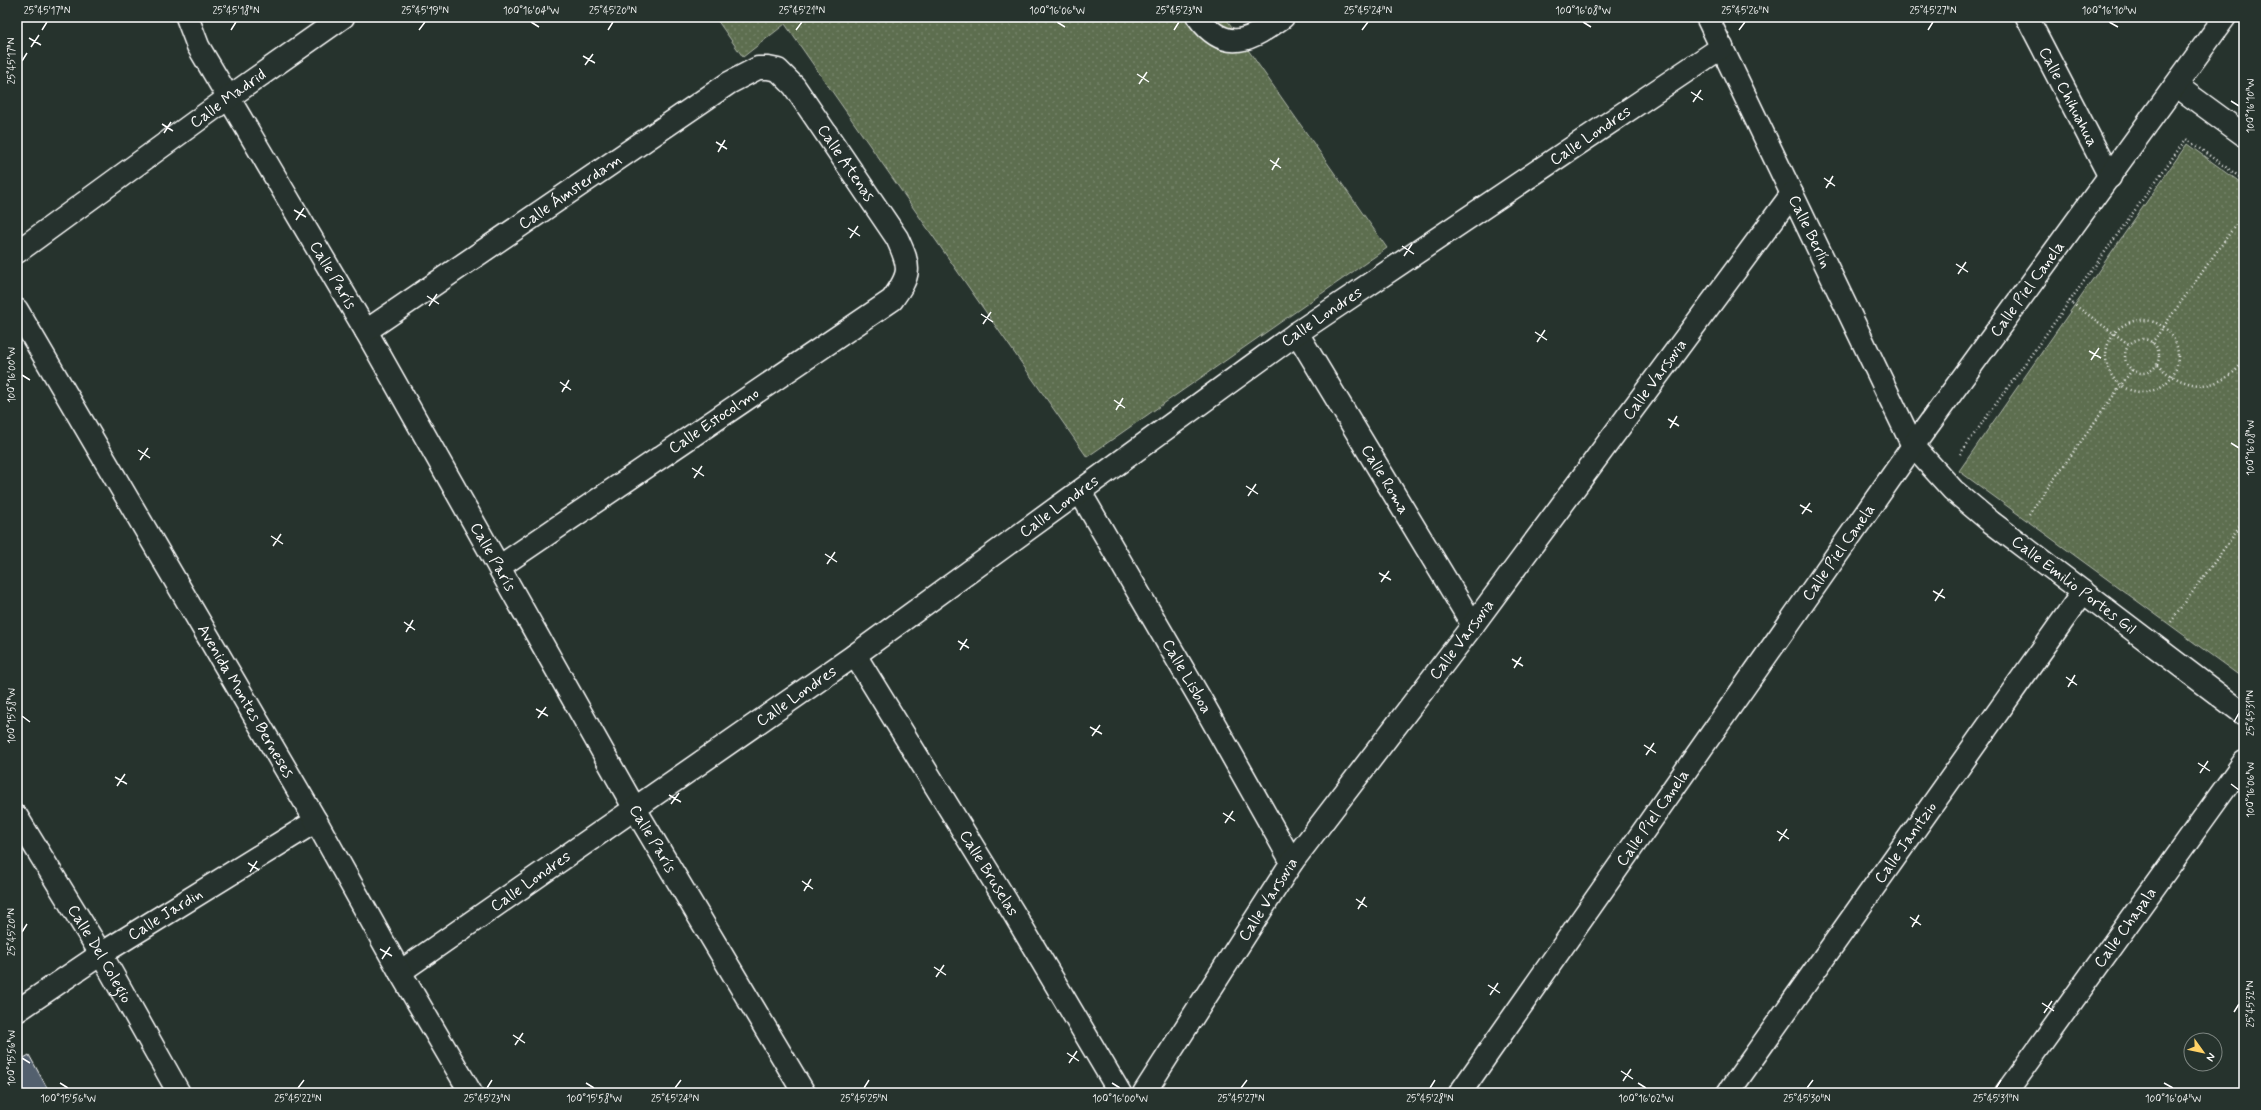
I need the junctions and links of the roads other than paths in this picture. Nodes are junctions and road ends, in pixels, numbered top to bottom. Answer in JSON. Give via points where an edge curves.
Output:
{"nodes":[{"id":1,"x":187,"y":17,"type":"edge"},
{"id":2,"x":343,"y":17,"type":"edge"},
{"id":3,"x":1198,"y":17,"type":"edge"},
{"id":4,"x":1283,"y":17,"type":"edge"},
{"id":5,"x":1707,"y":17,"type":"edge"},
{"id":6,"x":2027,"y":17,"type":"edge"},
{"id":7,"x":2225,"y":17,"type":"edge"},
{"id":8,"x":1722,"y":47,"type":"junction"},
{"id":9,"x":778,"y":70,"type":"joint"},
{"id":10,"x":2177,"y":86,"type":"junction"},
{"id":11,"x":228,"y":98,"type":"junction"},
{"id":12,"x":2244,"y":136,"type":"edge"},
{"id":13,"x":2110,"y":177,"type":"junction"},
{"id":14,"x":1792,"y":194,"type":"junction"},
{"id":15,"x":17,"y":252,"type":"edge"},
{"id":16,"x":907,"y":260,"type":"joint"},
{"id":17,"x":17,"y":310,"type":"edge"},
{"id":18,"x":366,"y":330,"type":"junction"},
{"id":19,"x":1298,"y":333,"type":"junction"},
{"id":20,"x":1913,"y":446,"type":"junction"},
{"id":21,"x":1080,"y":492,"type":"junction"},
{"id":22,"x":499,"y":567,"type":"junction"},
{"id":23,"x":2083,"y":592,"type":"junction"},
{"id":24,"x":1473,"y":625,"type":"junction"},
{"id":25,"x":855,"y":655,"type":"junction"},
{"id":26,"x":2244,"y":714,"type":"edge"},
{"id":27,"x":2244,"y":762,"type":"edge"},
{"id":28,"x":635,"y":809,"type":"junction"},
{"id":29,"x":17,"y":817,"type":"edge"},
{"id":30,"x":316,"y":821,"type":"junction"},
{"id":31,"x":1292,"y":862,"type":"junction"},
{"id":32,"x":101,"y":954,"type":"junction"},
{"id":33,"x":400,"y":972,"type":"junction"},
{"id":34,"x":17,"y":1011,"type":"edge"},
{"id":35,"x":179,"y":1093,"type":"edge"},
{"id":36,"x":471,"y":1093,"type":"edge"},
{"id":37,"x":804,"y":1093,"type":"edge"},
{"id":38,"x":1120,"y":1093,"type":"edge"},
{"id":39,"x":1144,"y":1093,"type":"edge"},
{"id":40,"x":1460,"y":1093,"type":"edge"},
{"id":41,"x":1728,"y":1093,"type":"edge"},
{"id":42,"x":2006,"y":1093,"type":"edge"}],
"edges":[{"from":1,"to":11,"type":"street","name":"Calle París","via":[[198,46]]},
{"from":2,"to":11,"type":"street","name":"Calle Madrid"},
{"from":3,"to":4,"type":"street","via":[[1215,36],[1234,42],[1256,34]]},
{"from":5,"to":8,"type":"street","name":"Calle Berlín"},
{"from":6,"to":13,"type":"street","name":"Calle Chihuahua"},
{"from":7,"to":10,"type":"street","name":"Calle Piel Canela"},
{"from":8,"to":14,"type":"street","name":"Calle Berlín"},
{"from":8,"to":19,"type":"street","name":"Calle Londres"},
{"from":9,"to":16,"type":"street","name":"Calle Atenas","via":[[805,101],[897,238]]},
{"from":9,"to":18,"type":"street","name":"Calle Ámsterdam","via":[[758,68],[729,83]]},
{"from":10,"to":12,"type":"street"},
{"from":10,"to":13,"type":"street","name":"Calle Piel Canela"},
{"from":11,"to":15,"type":"street","name":"Calle Madrid"},
{"from":11,"to":18,"type":"street","name":"Calle París"},
{"from":13,"to":20,"type":"street","name":"Calle Piel Canela"},
{"from":14,"to":20,"type":"street","name":"Calle Berlín"},
{"from":14,"to":24,"type":"street","name":"Calle Varsovia"},
{"from":16,"to":22,"type":"street","name":"Calle Estocolmo","via":[[906,276],[892,300]]},
{"from":17,"to":30,"type":"street","name":"Avenida Montes Berneses"},
{"from":18,"to":22,"type":"street","name":"Calle París"},
{"from":19,"to":21,"type":"street","name":"Calle Londres"},
{"from":19,"to":24,"type":"street","name":"Calle Roma"},
{"from":20,"to":23,"type":"street","name":"Calle Emilio Portes Gil","via":[[1954,490]]},
{"from":20,"to":40,"type":"street","name":"Calle Piel Canela"},
{"from":21,"to":25,"type":"street","name":"Calle Londres"},
{"from":21,"to":31,"type":"street","name":"Calle Lisboa"},
{"from":22,"to":28,"type":"street","name":"Calle París"},
{"from":23,"to":26,"type":"street","name":"Calle Emilio Portes Gil"},
{"from":23,"to":41,"type":"street","name":"Calle Janitzio"},
{"from":24,"to":31,"type":"street","name":"Calle Varsovia"},
{"from":25,"to":28,"type":"street","name":"Calle Londres"},
{"from":25,"to":38,"type":"street","name":"Calle Bruselas","via":[[1013,912]]},
{"from":27,"to":42,"type":"street","name":"Calle Chapala"},
{"from":28,"to":33,"type":"street","name":"Calle Londres"},
{"from":28,"to":37,"type":"street","name":"Calle París"},
{"from":29,"to":32,"type":"street","name":"Calle Del Colegio"},
{"from":30,"to":32,"type":"street","name":"Calle Jardin"},
{"from":30,"to":33,"type":"street","name":"Avenida Montes Berneses"},
{"from":31,"to":39,"type":"street","name":"Calle Varsovia"},
{"from":32,"to":34,"type":"street","name":"Calle Jardin"},
{"from":32,"to":35,"type":"street","name":"Calle Del Colegio"},
{"from":33,"to":36,"type":"street","name":"Avenida Montes Berneses"}]}
